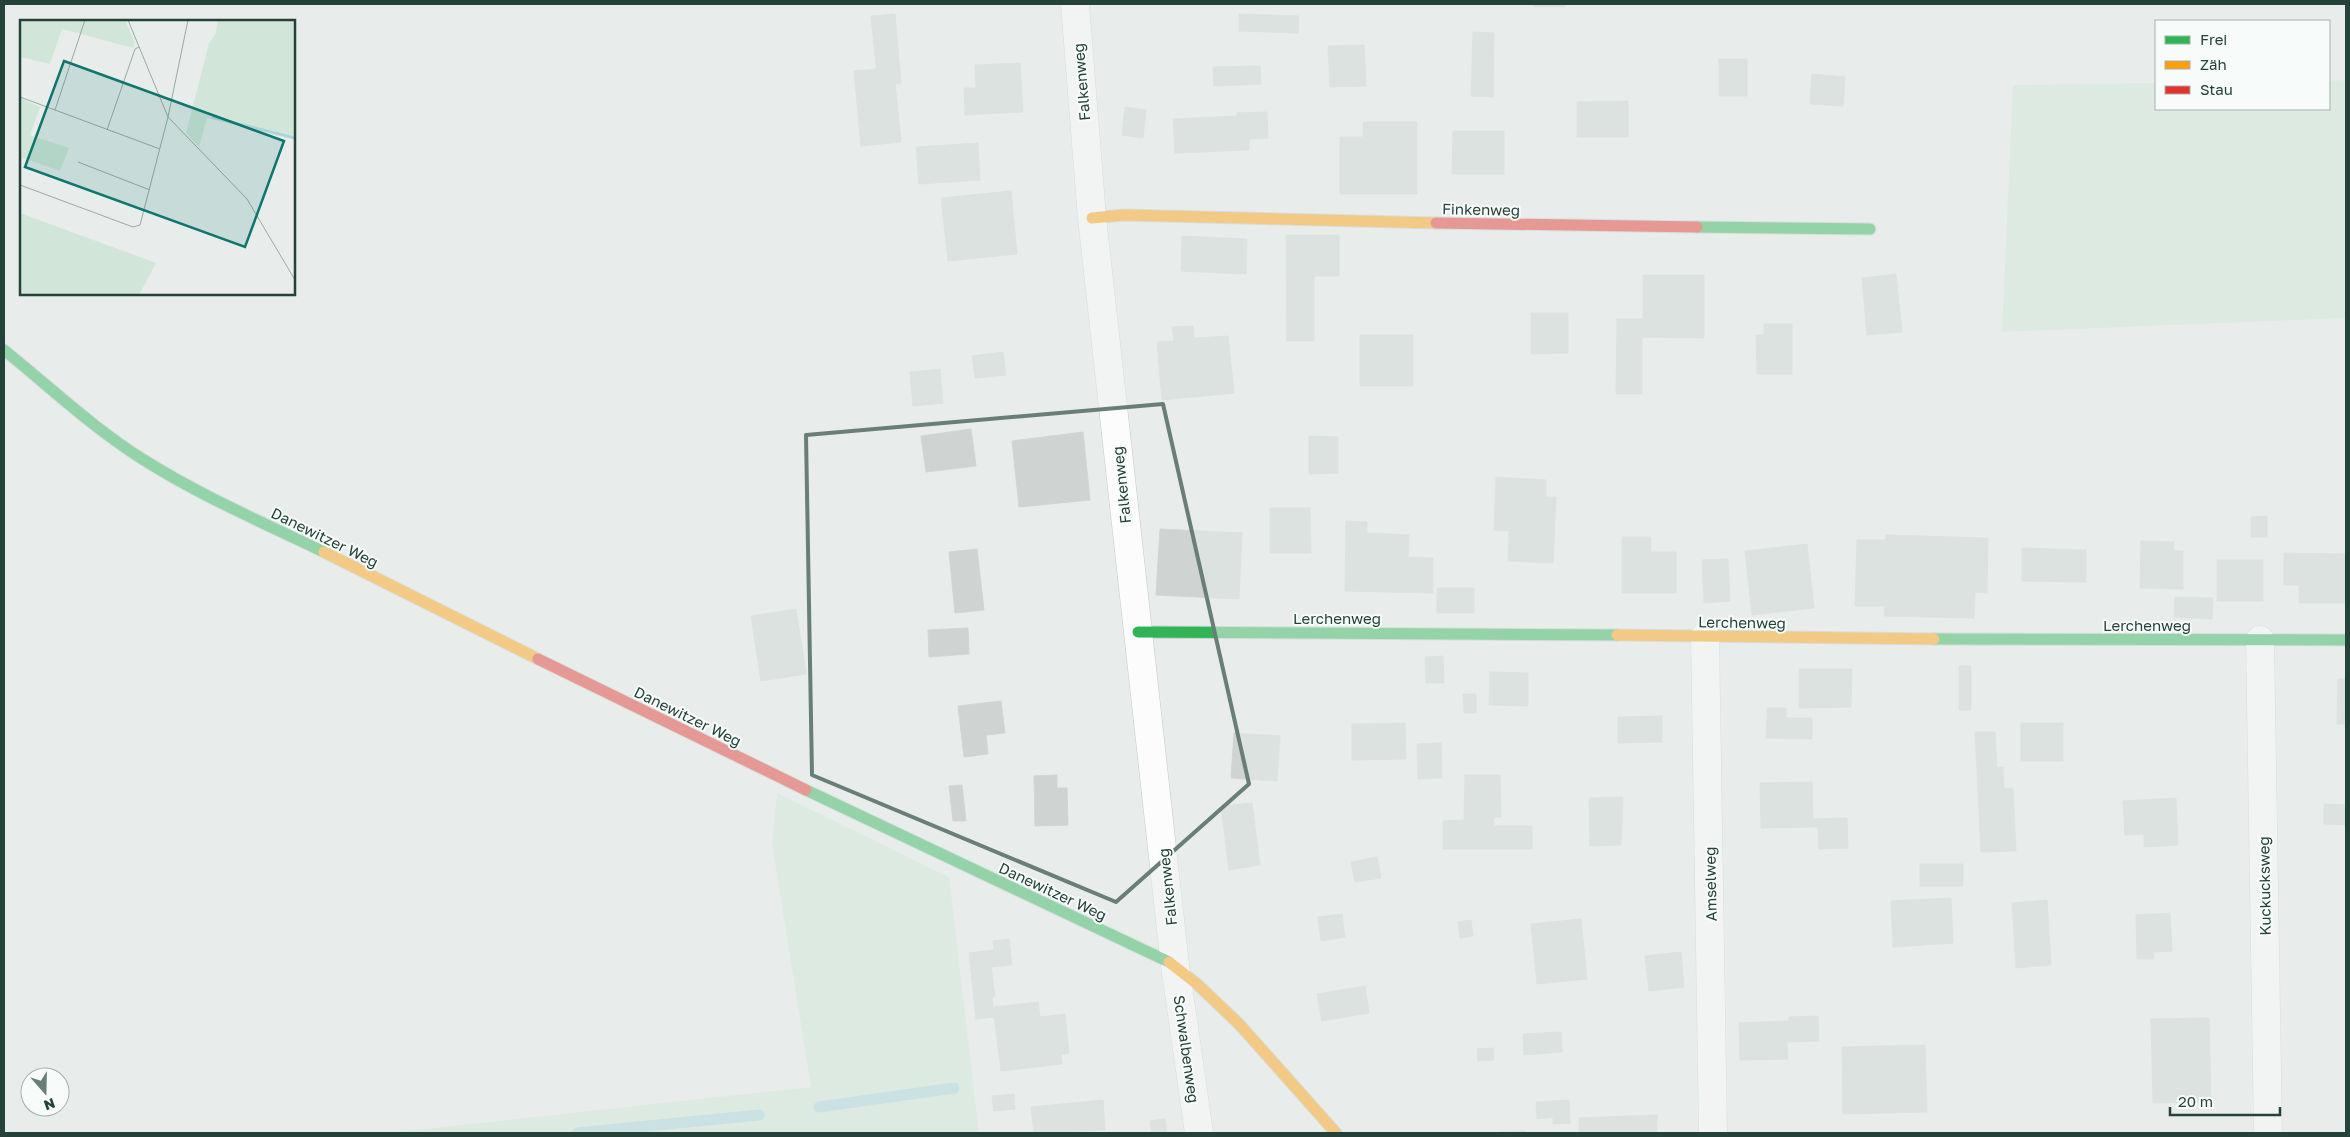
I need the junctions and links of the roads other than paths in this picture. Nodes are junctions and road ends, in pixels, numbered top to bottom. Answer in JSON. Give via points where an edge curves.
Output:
{"nodes":[{"id":1,"x":1075,"y":4,"type":"edge"},
{"id":2,"x":1092,"y":218,"type":"junction"},
{"id":3,"x":1870,"y":229,"type":"dead end"},
{"id":4,"x":4,"y":350,"type":"edge"},
{"id":5,"x":1138,"y":632,"type":"junction"},
{"id":6,"x":1705,"y":636,"type":"junction"},
{"id":7,"x":2260,"y":640,"type":"junction"},
{"id":8,"x":2346,"y":640,"type":"edge"},
{"id":9,"x":1175,"y":965,"type":"junction"},
{"id":10,"x":1199,"y":1133,"type":"edge"},
{"id":11,"x":1336,"y":1133,"type":"edge"},
{"id":12,"x":1713,"y":1133,"type":"edge"},
{"id":13,"x":2268,"y":1133,"type":"edge"}],
"edges":[{"from":1,"to":2,"type":"street","name":"Falkenweg"},
{"from":2,"to":3,"type":"street","name":"Finkenweg","via":[[1124,215],[1542,226]]},
{"from":2,"to":5,"type":"street","name":"Falkenweg"},
{"from":4,"to":9,"type":"street","name":"Danewitzer Weg","via":[[93,424],[144,460],[193,488],[772,774]]},
{"from":5,"to":6,"type":"street","name":"Lerchenweg"},
{"from":5,"to":9,"type":"street","name":"Falkenweg"},
{"from":6,"to":7,"type":"street","name":"Lerchenweg"},
{"from":6,"to":12,"type":"street","name":"Amselweg"},
{"from":7,"to":8,"type":"street","name":"Lerchenweg"},
{"from":7,"to":13,"type":"street","name":"Kuckucksweg"},
{"from":9,"to":10,"type":"street","name":"Schwalbenweg"},
{"from":9,"to":11,"type":"street","name":"Danewitzer Weg","via":[[1229,1013]]}]}
